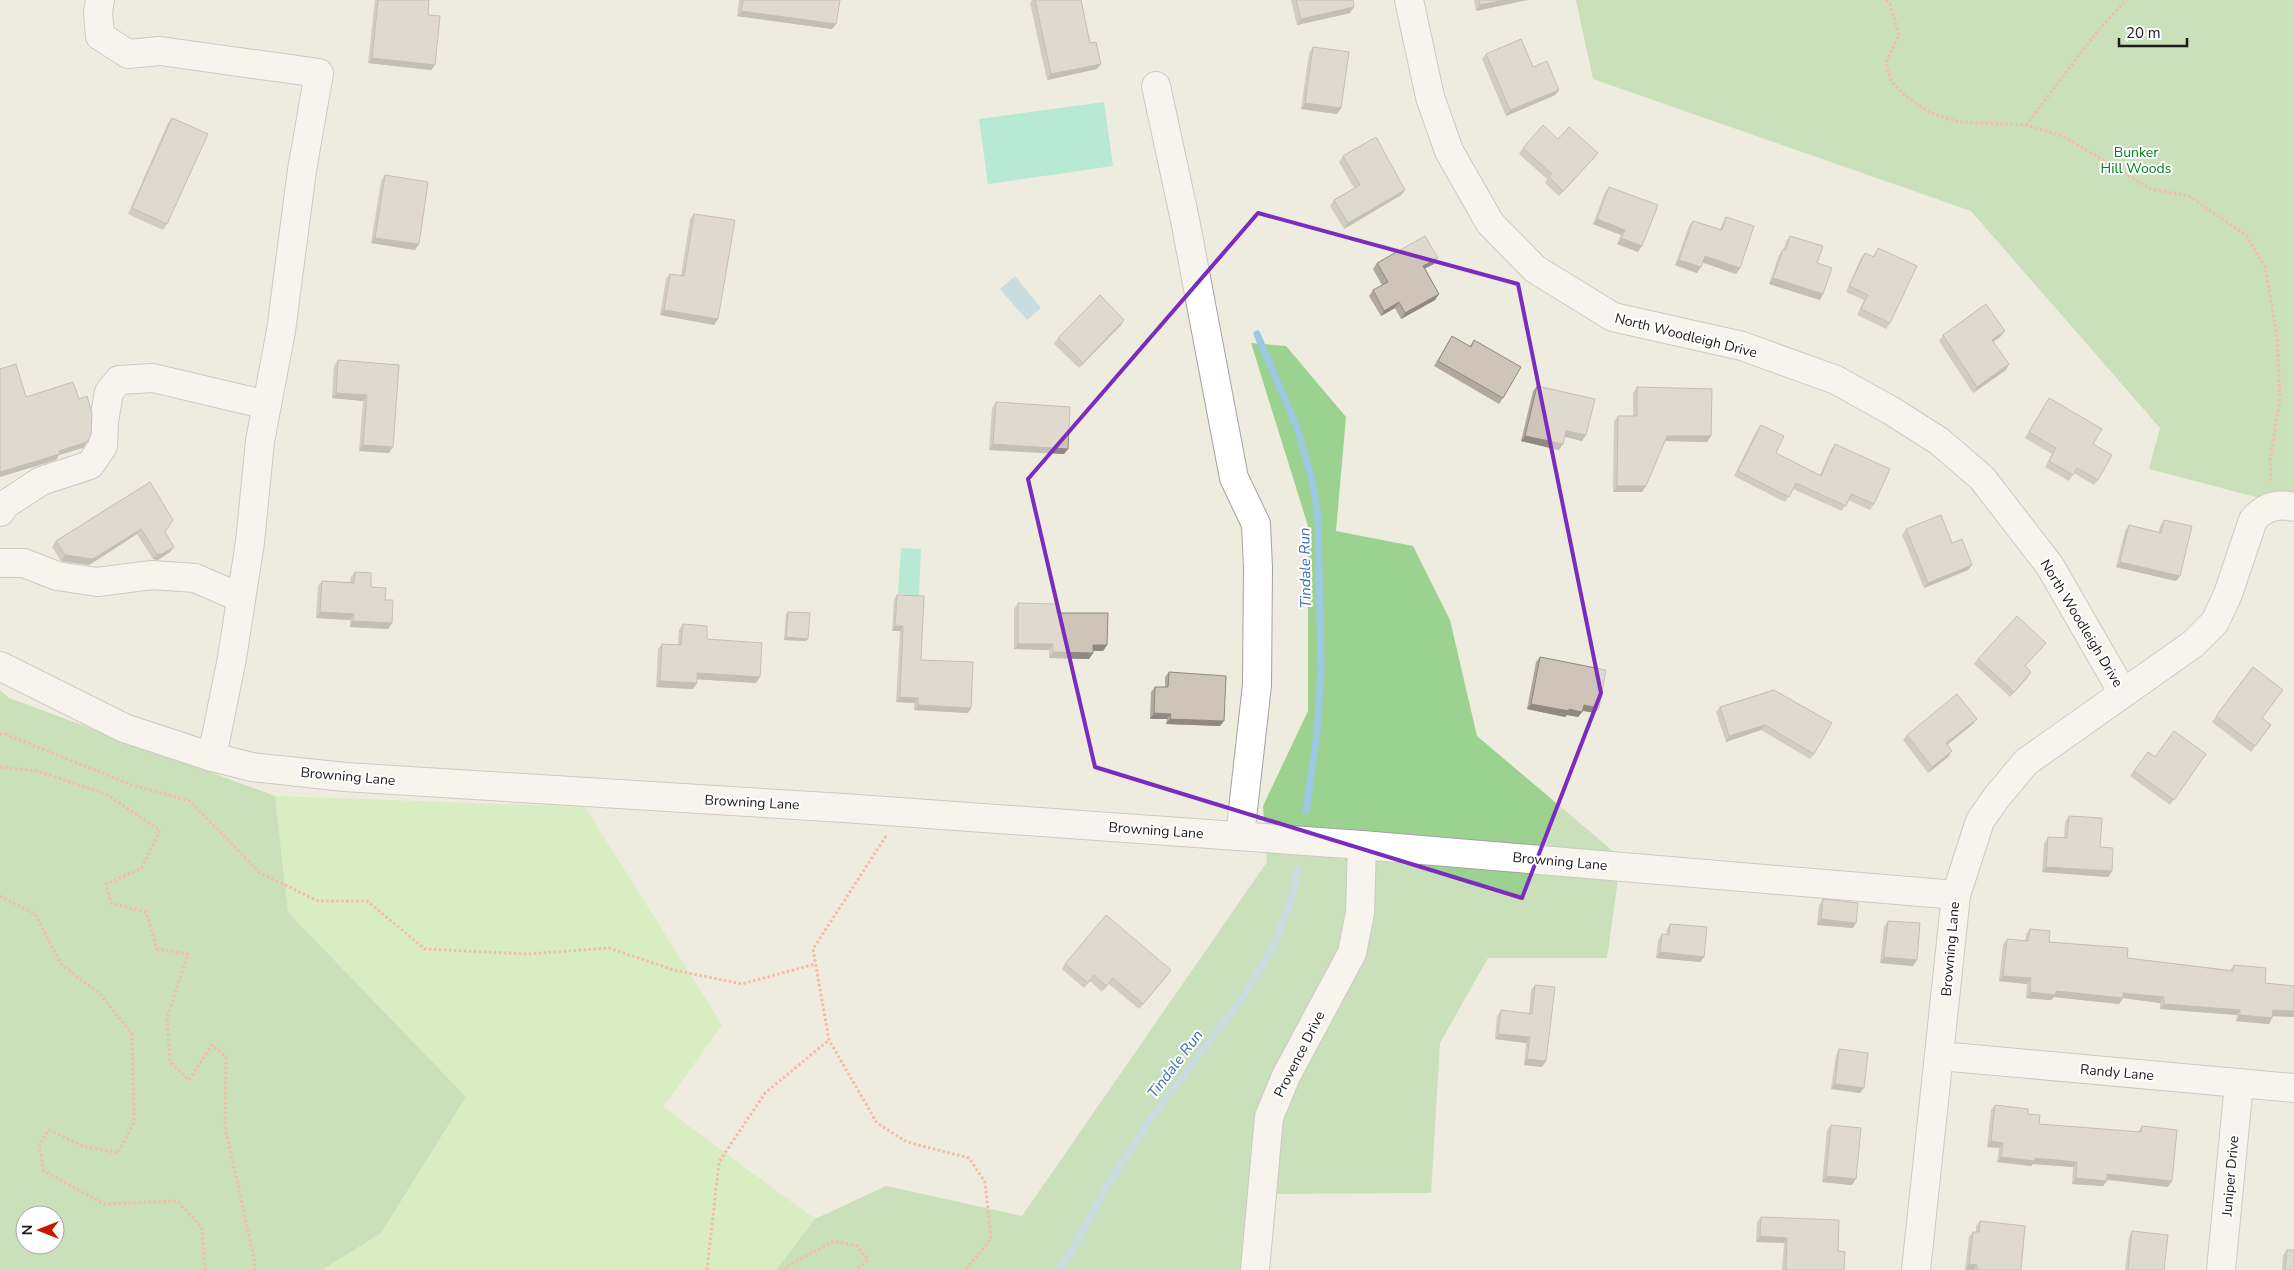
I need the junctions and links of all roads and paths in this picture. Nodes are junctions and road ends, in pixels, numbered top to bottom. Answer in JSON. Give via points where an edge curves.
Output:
{"nodes":[{"id":1,"x":100,"y":0,"type":"edge"},
{"id":2,"x":1409,"y":0,"type":"edge"},
{"id":3,"x":1886,"y":0,"type":"edge"},
{"id":4,"x":2127,"y":0,"type":"edge"},
{"id":5,"x":1156,"y":86,"type":"dead end"},
{"id":6,"x":2026,"y":125,"type":"junction"},
{"id":7,"x":267,"y":405,"type":"junction"},
{"id":8,"x":2284,"y":506,"type":"edge"},
{"id":9,"x":0,"y":512,"type":"edge"},
{"id":10,"x":0,"y":564,"type":"edge"},
{"id":11,"x":241,"y":598,"type":"junction"},
{"id":12,"x":0,"y":666,"type":"edge"},
{"id":13,"x":2123,"y":693,"type":"junction"},
{"id":14,"x":0,"y":734,"type":"edge"},
{"id":15,"x":212,"y":757,"type":"junction"},
{"id":16,"x":0,"y":767,"type":"edge"},
{"id":17,"x":901,"y":812,"type":"junction"},
{"id":18,"x":1240,"y":836,"type":"junction"},
{"id":19,"x":1362,"y":845,"type":"junction"},
{"id":20,"x":0,"y":896,"type":"edge"},
{"id":21,"x":1956,"y":896,"type":"junction"},
{"id":22,"x":815,"y":964,"type":"junction"},
{"id":23,"x":829,"y":1040,"type":"junction"},
{"id":24,"x":1940,"y":1056,"type":"junction"},
{"id":25,"x":2239,"y":1083,"type":"junction"},
{"id":26,"x":2294,"y":1088,"type":"edge"},
{"id":27,"x":205,"y":1270,"type":"edge"},
{"id":28,"x":254,"y":1270,"type":"edge"},
{"id":29,"x":707,"y":1270,"type":"edge"},
{"id":30,"x":784,"y":1270,"type":"edge"},
{"id":31,"x":856,"y":1270,"type":"edge"},
{"id":32,"x":965,"y":1270,"type":"edge"},
{"id":33,"x":1256,"y":1270,"type":"edge"},
{"id":34,"x":1916,"y":1270,"type":"edge"},
{"id":35,"x":2221,"y":1270,"type":"edge"}],
"edges":[{"from":1,"to":7,"type":"street","via":[[100,36],[128,54],[160,50],[319,73]]},
{"from":2,"to":13,"type":"street","name":"North Woodleigh Drive","via":[[1430,97],[1449,151],[1490,223],[1535,269],[1613,318],[1742,346],[1836,380],[1939,440],[1982,478],[2050,566]]},
{"from":3,"to":6,"type":"path","via":[[1899,35],[1886,62],[1891,81],[1904,95],[1929,112],[1959,122]]},
{"from":4,"to":6,"type":"path","via":[[2100,28]]},
{"from":5,"to":18,"type":"street","via":[[1189,238],[1234,478],[1256,524],[1257,685]]},
{"from":6,"to":8,"type":"path","via":[[2063,136],[2151,189],[2189,196],[2246,235],[2265,266],[2278,336],[2280,399],[2270,460]]},
{"from":7,"to":9,"type":"street","via":[[153,378],[119,380],[109,392],[103,446],[90,465],[40,481],[6,504]]},
{"from":7,"to":11,"type":"street"},
{"from":8,"to":13,"type":"street","via":[[2259,513],[2250,525],[2234,579],[2215,622],[2193,644]]},
{"from":10,"to":11,"type":"street","via":[[24,563],[56,576],[97,582],[152,575],[195,578]]},
{"from":11,"to":15,"type":"street"},
{"from":12,"to":15,"type":"street","name":"Browning Lane","via":[[124,728]]},
{"from":13,"to":21,"type":"street","via":[[2026,762],[1996,798],[1980,821]]},
{"from":14,"to":22,"type":"path","via":[[132,785],[190,801],[260,873],[318,901],[367,901],[425,949],[528,954],[609,948],[674,970],[742,984]]},
{"from":15,"to":17,"type":"street","name":"Browning Lane","via":[[252,767],[346,777]]},
{"from":16,"to":28,"type":"path","via":[[38,771],[106,794],[160,830],[142,868],[106,884],[111,903],[146,912],[157,949],[188,954],[167,1017],[170,1062],[189,1080],[212,1045],[226,1057],[225,1127]]},
{"from":17,"to":18,"type":"street","name":"Browning Lane"},
{"from":17,"to":22,"type":"path","via":[[813,949]]},
{"from":18,"to":19,"type":"street","name":"Browning Lane"},
{"from":19,"to":21,"type":"street","name":"Browning Lane"},
{"from":19,"to":33,"type":"street","name":"Provence Drive","via":[[1360,913],[1352,953],[1286,1076],[1270,1117]]},
{"from":20,"to":27,"type":"path","via":[[35,914],[61,964],[100,994],[132,1034],[134,1122],[118,1153],[82,1146],[49,1130],[39,1144],[44,1171],[104,1204],[177,1201],[202,1226]]},
{"from":21,"to":24,"type":"street","name":"Browning Lane"},
{"from":22,"to":23,"type":"path"},
{"from":23,"to":29,"type":"path","via":[[765,1093],[719,1162]]},
{"from":23,"to":32,"type":"path","via":[[877,1123],[907,1142],[969,1158],[985,1182],[991,1239]]},
{"from":24,"to":25,"type":"street","name":"Randy Lane"},
{"from":24,"to":34,"type":"street","name":"Browning Lane"},
{"from":25,"to":26,"type":"street","name":"Randy Lane"},
{"from":25,"to":35,"type":"street","name":"Juniper Drive"},
{"from":30,"to":31,"type":"path","via":[[834,1241],[857,1246],[868,1260]]}]}
